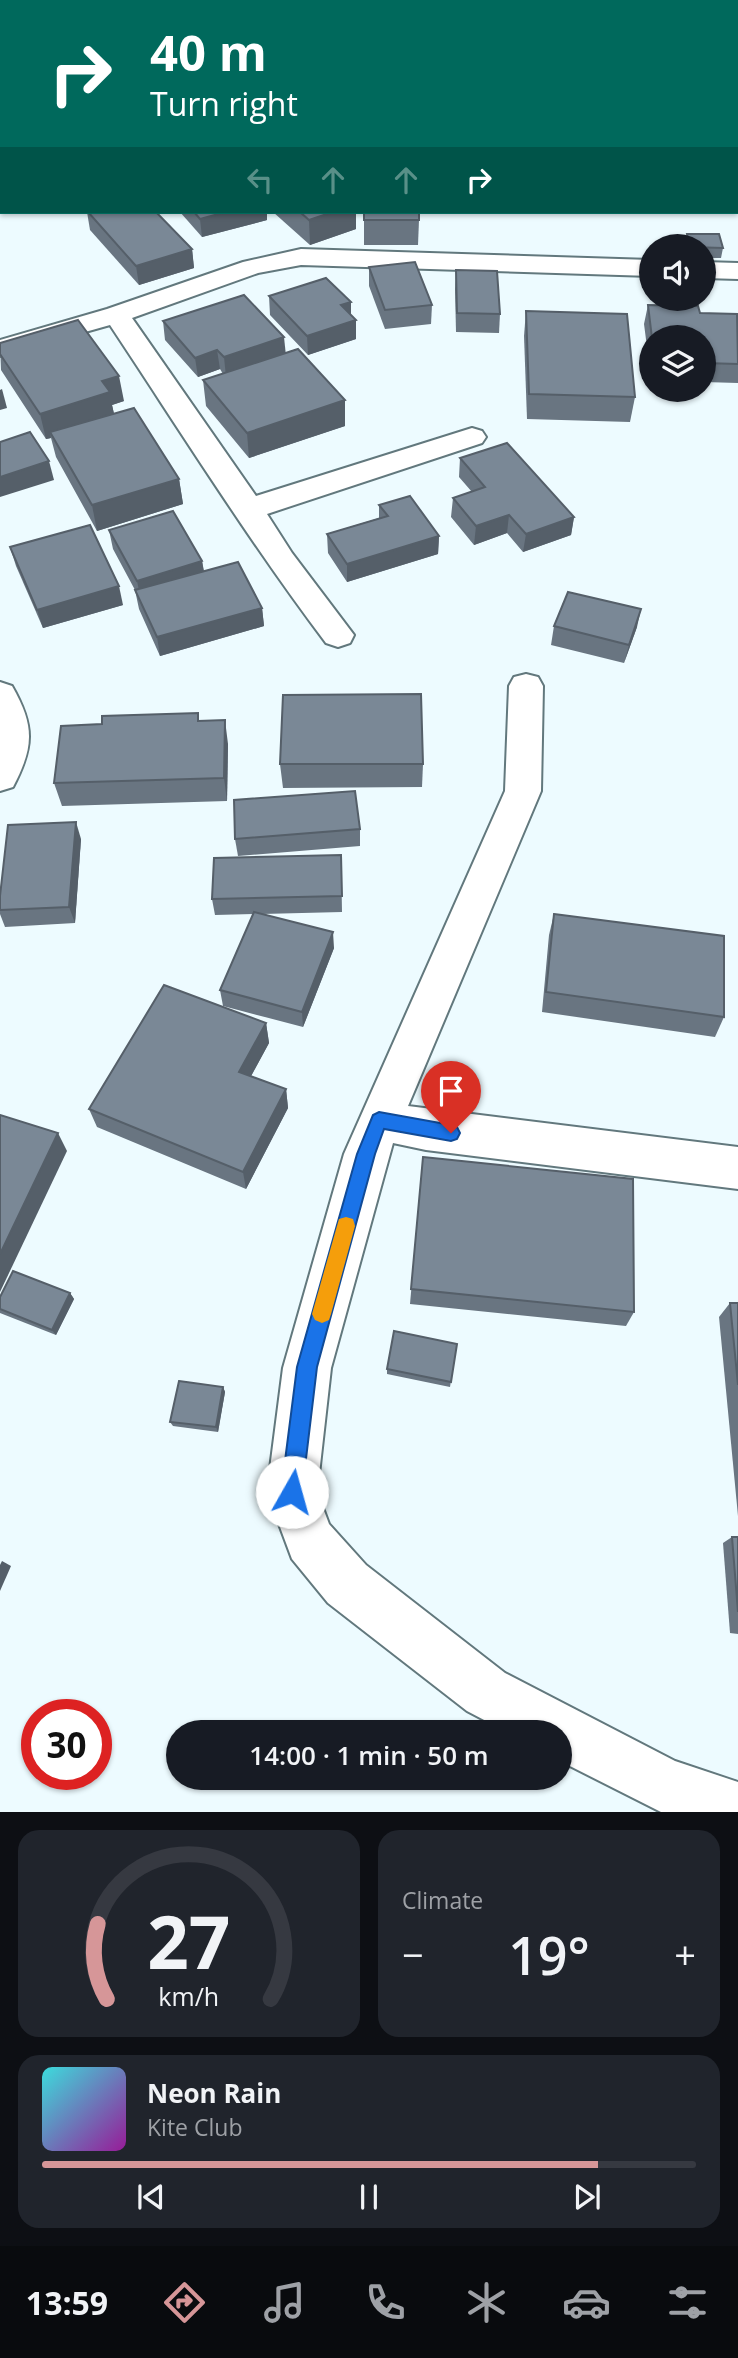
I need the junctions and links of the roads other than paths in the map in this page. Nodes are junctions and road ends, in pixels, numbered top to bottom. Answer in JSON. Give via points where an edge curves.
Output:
{"nodes":[{"id":1,"x":639,"y":268,"type":"edge"},
{"id":2,"x":716,"y":270,"type":"edge"},
{"id":3,"x":738,"y":271,"type":"edge"},
{"id":4,"x":116,"y":315,"type":"junction"},
{"id":5,"x":0,"y":348,"type":"edge"},
{"id":6,"x":472,"y":437,"type":"dead end"},
{"id":7,"x":249,"y":509,"type":"junction"},
{"id":8,"x":338,"y":635,"type":"dead end"},
{"id":9,"x":526,"y":686,"type":"dead end"},
{"id":10,"x":0,"y":695,"type":"edge"},
{"id":11,"x":0,"y":777,"type":"edge"},
{"id":12,"x":379,"y":1120,"type":"junction"},
{"id":13,"x":738,"y":1168,"type":"edge"},
{"id":14,"x":738,"y":1810,"type":"edge"}],
"edges":[{"from":1,"to":4,"type":"street","via":[[301,257],[252,267]]},
{"from":2,"to":3,"type":"street"},
{"from":4,"to":5,"type":"street"},
{"from":4,"to":7,"type":"street"},
{"from":6,"to":7,"type":"street"},
{"from":7,"to":8,"type":"street","via":[[281,561]]},
{"from":9,"to":12,"type":"street","via":[[523,791]]},
{"from":10,"to":11,"type":"street","via":[[15,738]]},
{"from":12,"to":13,"type":"street","via":[[426,1130]]},
{"from":12,"to":14,"type":"street","via":[[307,1367],[292,1492],[310,1541],[347,1584],[486,1692],[664,1785]]}]}
